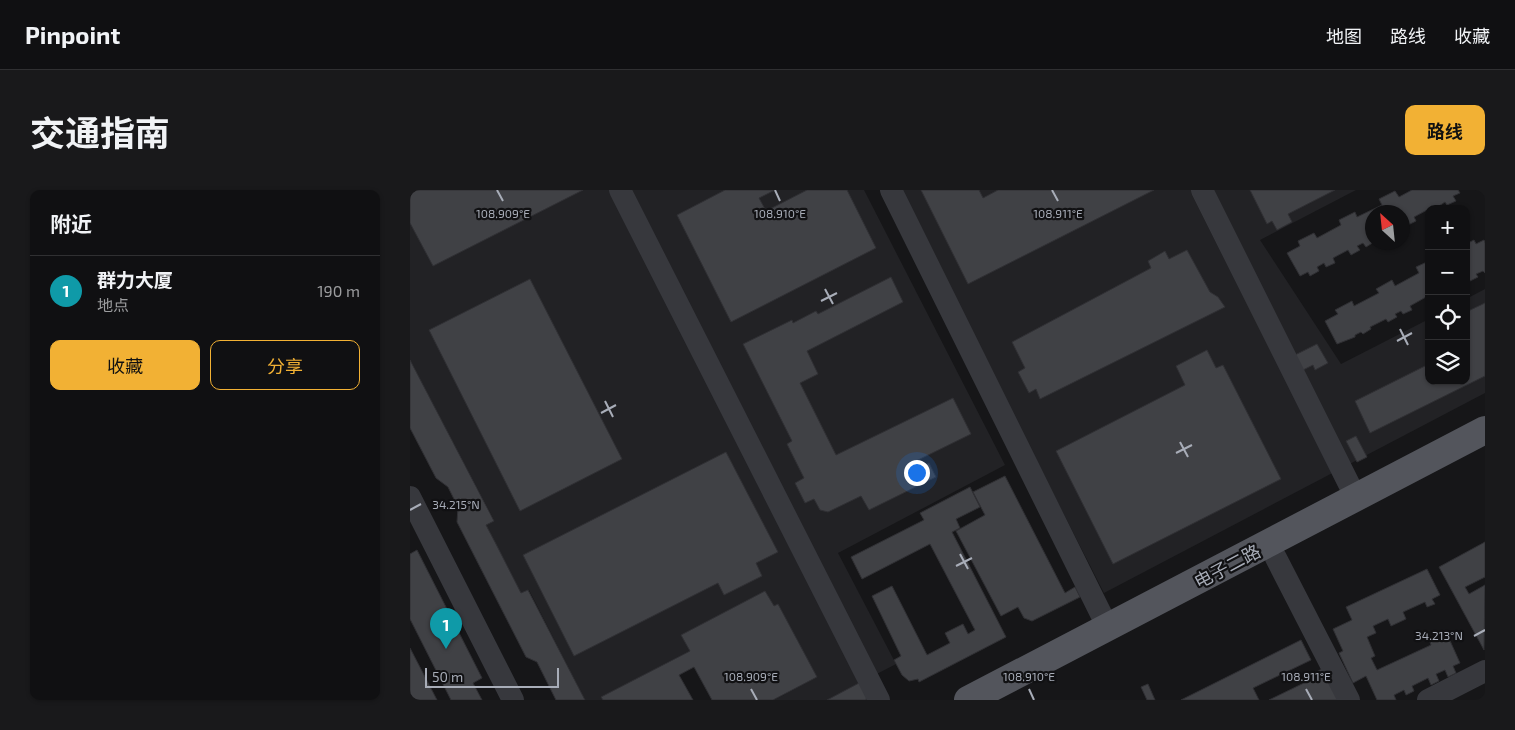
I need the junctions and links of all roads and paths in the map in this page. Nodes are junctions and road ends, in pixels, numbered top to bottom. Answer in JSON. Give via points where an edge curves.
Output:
{"nodes":[{"id":1,"x":620,"y":190,"type":"edge"},
{"id":2,"x":891,"y":190,"type":"edge"},
{"id":3,"x":1202,"y":190,"type":"edge"},
{"id":4,"x":1485,"y":430,"type":"edge"},
{"id":5,"x":1485,"y":448,"type":"edge"},
{"id":6,"x":1356,"y":498,"type":"junction"},
{"id":7,"x":412,"y":506,"type":"edge"},
{"id":8,"x":1276,"y":558,"type":"junction"},
{"id":9,"x":1108,"y":628,"type":"junction"},
{"id":10,"x":1485,"y":671,"type":"edge"},
{"id":11,"x":513,"y":700,"type":"edge"},
{"id":12,"x":879,"y":700,"type":"edge"},
{"id":13,"x":968,"y":700,"type":"edge"},
{"id":14,"x":1006,"y":700,"type":"edge"},
{"id":15,"x":1349,"y":700,"type":"edge"},
{"id":16,"x":1428,"y":700,"type":"edge"}],
"edges":[{"from":1,"to":12,"type":"street"},
{"from":2,"to":9,"type":"street"},
{"from":3,"to":6,"type":"street"},
{"from":4,"to":6,"type":"main road","name":"电子二路"},
{"from":5,"to":8,"type":"main road","name":"电子二路"},
{"from":6,"to":9,"type":"main road","name":"电子二路"},
{"from":7,"to":11,"type":"street"},
{"from":8,"to":14,"type":"main road","name":"电子二路"},
{"from":8,"to":15,"type":"street"},
{"from":9,"to":13,"type":"main road","name":"电子二路"},
{"from":10,"to":16,"type":"street"}]}
